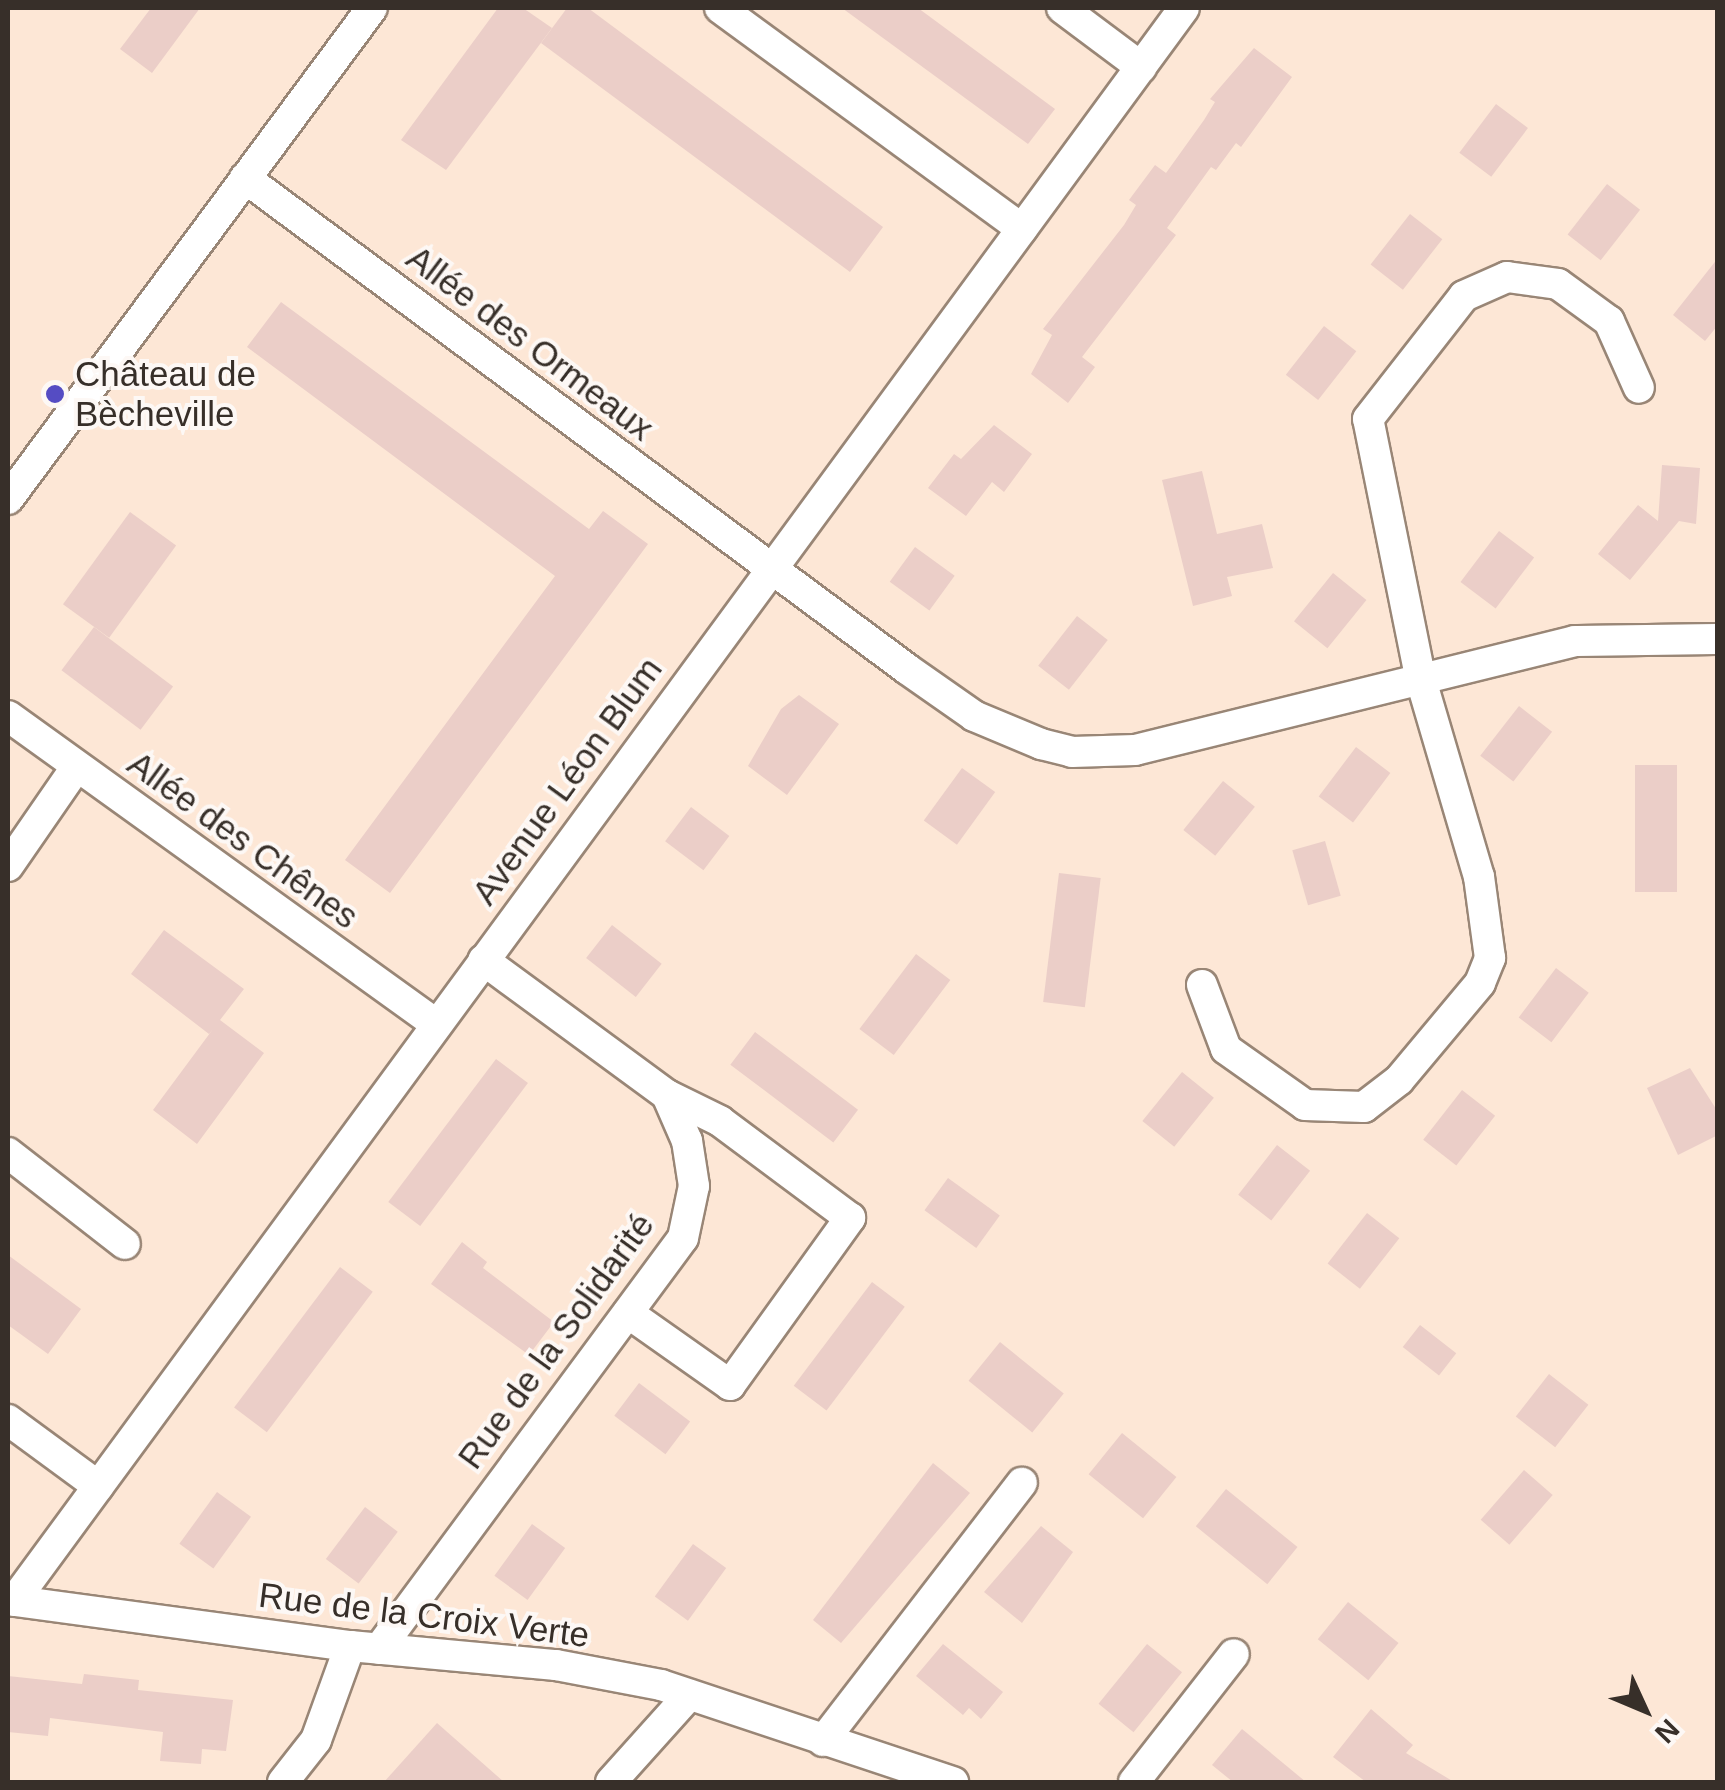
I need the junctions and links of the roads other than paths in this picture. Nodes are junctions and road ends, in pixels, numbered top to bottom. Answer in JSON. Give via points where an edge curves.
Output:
{"nodes":[{"id":1,"x":372,"y":8,"type":"edge"},
{"id":2,"x":720,"y":8,"type":"edge"},
{"id":3,"x":1062,"y":8,"type":"edge"},
{"id":4,"x":1184,"y":8,"type":"edge"},
{"id":5,"x":1141,"y":67,"type":"junction"},
{"id":6,"x":246,"y":178,"type":"junction"},
{"id":7,"x":1022,"y":229,"type":"junction"},
{"id":8,"x":1639,"y":388,"type":"dead end"},
{"id":9,"x":8,"y":498,"type":"edge"},
{"id":10,"x":770,"y":568,"type":"junction"},
{"id":11,"x":1718,"y":639,"type":"edge"},
{"id":12,"x":1420,"y":676,"type":"junction"},
{"id":13,"x":8,"y":716,"type":"edge"},
{"id":14,"x":76,"y":766,"type":"junction"},
{"id":15,"x":8,"y":866,"type":"edge"},
{"id":16,"x":483,"y":960,"type":"junction"},
{"id":17,"x":1202,"y":986,"type":"dead end"},
{"id":18,"x":436,"y":1024,"type":"junction"},
{"id":19,"x":667,"y":1095,"type":"junction"},
{"id":20,"x":8,"y":1154,"type":"edge"},
{"id":21,"x":125,"y":1244,"type":"dead end"},
{"id":22,"x":628,"y":1313,"type":"junction"},
{"id":23,"x":8,"y":1420,"type":"edge"},
{"id":24,"x":1022,"y":1482,"type":"dead end"},
{"id":25,"x":98,"y":1486,"type":"junction"},
{"id":26,"x":11,"y":1600,"type":"edge"},
{"id":27,"x":365,"y":1648,"type":"junction"},
{"id":28,"x":1234,"y":1654,"type":"dead end"},
{"id":29,"x":690,"y":1695,"type":"junction"},
{"id":30,"x":823,"y":1741,"type":"junction"},
{"id":31,"x":283,"y":1782,"type":"edge"},
{"id":32,"x":611,"y":1782,"type":"edge"},
{"id":33,"x":953,"y":1782,"type":"edge"},
{"id":34,"x":1134,"y":1782,"type":"edge"}],
"edges":[{"from":1,"to":6,"type":"street"},
{"from":2,"to":7,"type":"street"},
{"from":3,"to":5,"type":"street"},
{"from":4,"to":5,"type":"street","name":"Avenue Léon Blum"},
{"from":5,"to":7,"type":"street","name":"Avenue Léon Blum"},
{"from":6,"to":9,"type":"street"},
{"from":6,"to":10,"type":"street","name":"Allée des Ormeaux"},
{"from":7,"to":10,"type":"street","name":"Avenue Léon Blum"},
{"from":8,"to":12,"type":"street","via":[[1609,321],[1558,284],[1507,277],[1464,296],[1368,419],[1378,496]]},
{"from":10,"to":12,"type":"street","name":"Allée des Ormeaux","via":[[974,716],[1072,752],[1135,750]]},
{"from":10,"to":16,"type":"street","name":"Avenue Léon Blum"},
{"from":11,"to":12,"type":"street","name":"Allée des Ormeaux","via":[[1575,642]]},
{"from":12,"to":17,"type":"street","via":[[1479,877],[1490,958],[1480,983],[1399,1080],[1364,1107],[1305,1105],[1226,1049]]},
{"from":13,"to":14,"type":"street","name":"Allée des Chênes"},
{"from":14,"to":15,"type":"street"},
{"from":14,"to":18,"type":"street","name":"Allée des Chênes"},
{"from":16,"to":18,"type":"street","name":"Avenue Léon Blum"},
{"from":16,"to":19,"type":"street"},
{"from":18,"to":25,"type":"street","name":"Avenue Léon Blum"},
{"from":19,"to":22,"type":"street","name":"Rue de la Solidarité","via":[[687,1141],[694,1186],[682,1238]]},
{"from":19,"to":22,"type":"street","via":[[720,1121],[850,1218],[730,1385]]},
{"from":20,"to":21,"type":"street"},
{"from":22,"to":27,"type":"street","name":"Rue de la Solidarité"},
{"from":23,"to":25,"type":"street"},
{"from":24,"to":30,"type":"street"},
{"from":25,"to":26,"type":"street","name":"Avenue Léon Blum"},
{"from":26,"to":27,"type":"street","name":"Rue de la Croix Verte"},
{"from":27,"to":29,"type":"street","name":"Rue de la Croix Verte","via":[[556,1665]]},
{"from":27,"to":31,"type":"street","name":"Rue de la Solidarité","via":[[316,1740]]},
{"from":28,"to":34,"type":"street"},
{"from":29,"to":30,"type":"street","name":"Rue de la Croix Verte"},
{"from":29,"to":32,"type":"street"},
{"from":30,"to":33,"type":"street","name":"Rue de la Croix Verte"}]}
